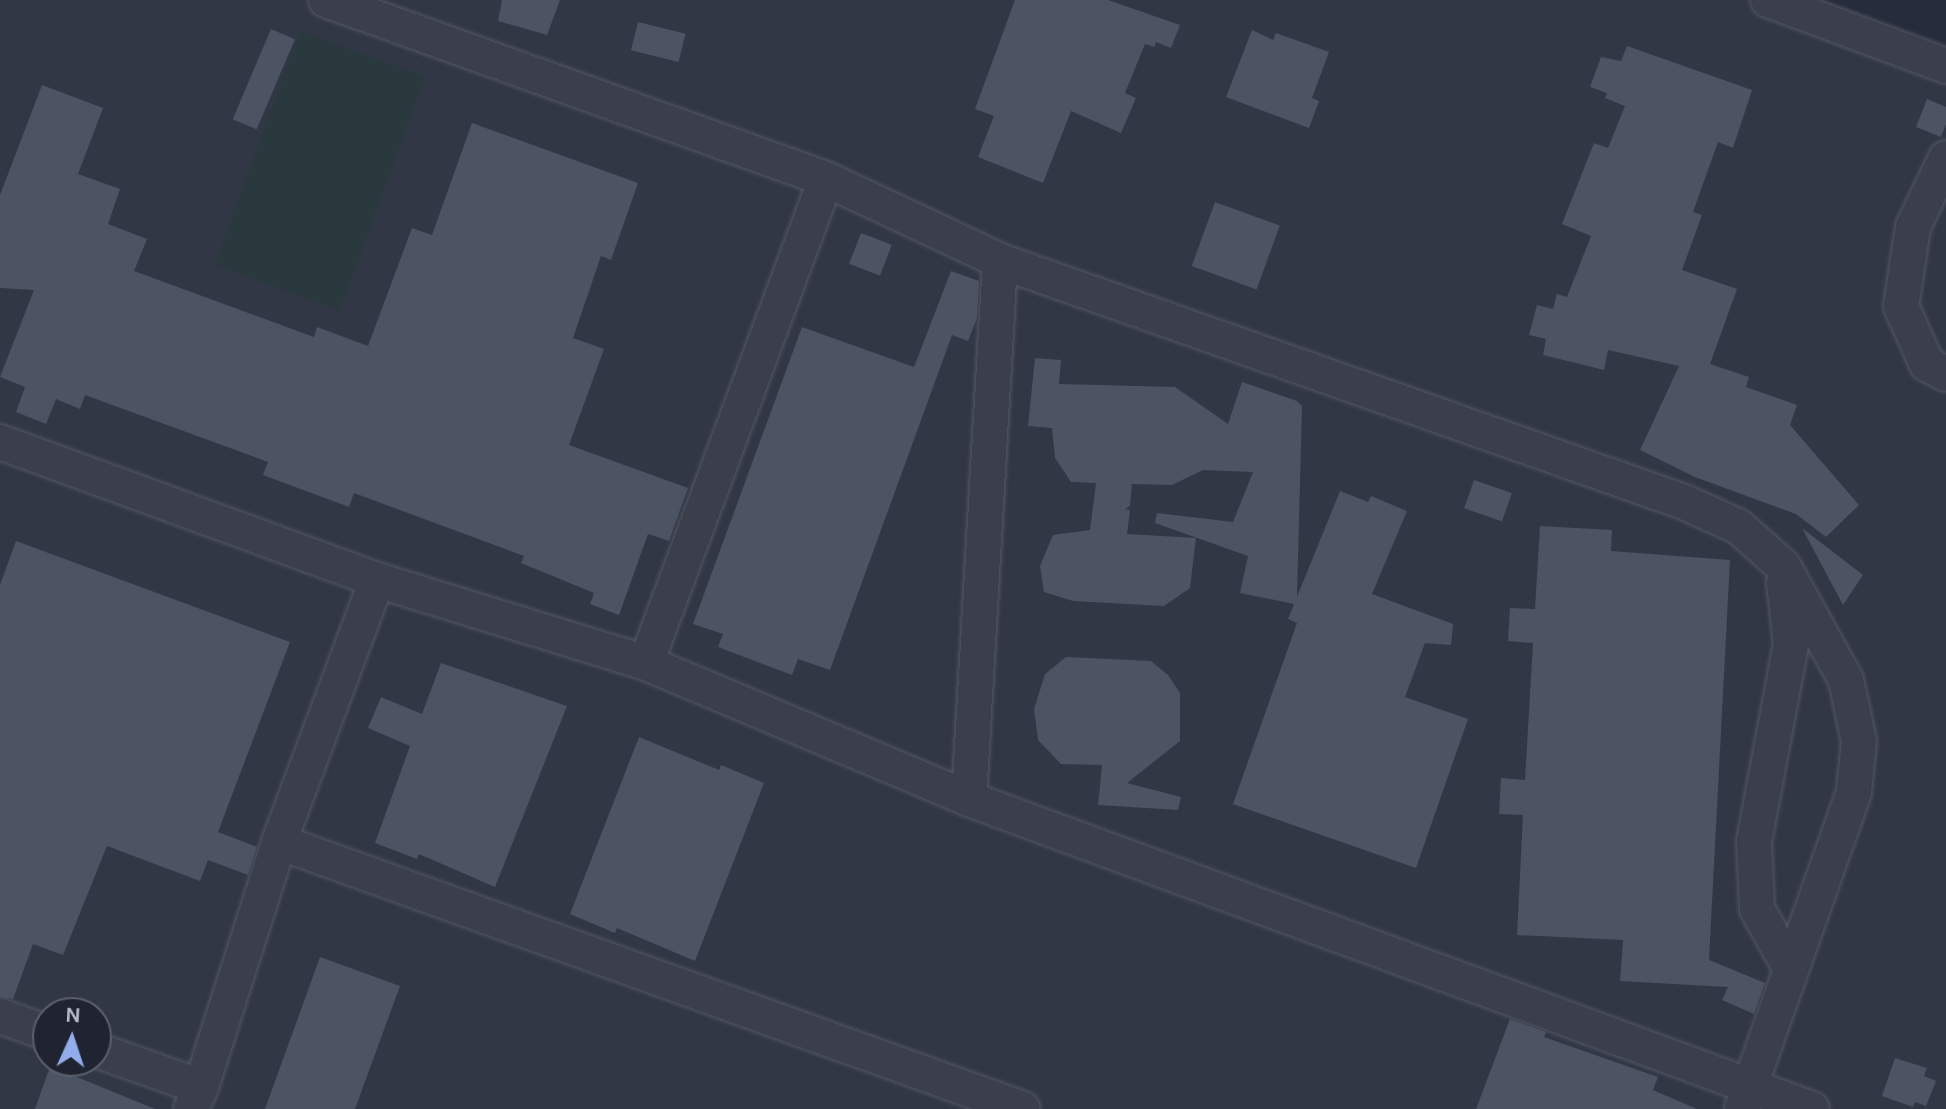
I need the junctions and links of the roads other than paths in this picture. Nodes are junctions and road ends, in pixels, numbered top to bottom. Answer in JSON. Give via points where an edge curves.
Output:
{"nodes":[{"id":1,"x":326,"y":0,"type":"edge"},
{"id":2,"x":1768,"y":0,"type":"edge"},
{"id":3,"x":1946,"y":66,"type":"edge"},
{"id":4,"x":1946,"y":158,"type":"edge"},
{"id":5,"x":826,"y":179,"type":"junction"},
{"id":6,"x":1000,"y":261,"type":"junction"},
{"id":7,"x":1946,"y":374,"type":"edge"},
{"id":8,"x":0,"y":442,"type":"edge"},
{"id":9,"x":1783,"y":566,"type":"junction"},
{"id":10,"x":377,"y":580,"type":"junction"},
{"id":11,"x":646,"y":663,"type":"junction"},
{"id":12,"x":969,"y":799,"type":"junction"},
{"id":13,"x":279,"y":842,"type":"junction"},
{"id":14,"x":1791,"y":969,"type":"junction"},
{"id":15,"x":0,"y":1016,"type":"edge"},
{"id":16,"x":32,"y":1027,"type":"edge"},
{"id":17,"x":112,"y":1058,"type":"edge"},
{"id":18,"x":196,"y":1098,"type":"edge"},
{"id":19,"x":1746,"y":1098,"type":"edge"},
{"id":20,"x":1016,"y":1108,"type":"edge"},
{"id":21,"x":1812,"y":1109,"type":"edge"}],
"edges":[{"from":1,"to":5,"type":"lane"},
{"from":2,"to":3,"type":"lane"},
{"from":4,"to":7,"type":"lane","via":[[1913,227],[1901,306],[1927,364]]},
{"from":5,"to":6,"type":"lane"},
{"from":5,"to":11,"type":"lane"},
{"from":6,"to":9,"type":"lane","via":[[1684,502],[1739,527]]},
{"from":6,"to":12,"type":"lane"},
{"from":8,"to":10,"type":"lane"},
{"from":9,"to":14,"type":"lane","via":[[1791,644],[1754,842],[1757,909]]},
{"from":9,"to":14,"type":"lane","via":[[1846,680],[1859,741],[1854,792]]},
{"from":10,"to":11,"type":"lane"},
{"from":10,"to":13,"type":"lane"},
{"from":11,"to":12,"type":"lane"},
{"from":12,"to":19,"type":"lane"},
{"from":13,"to":18,"type":"lane"},
{"from":13,"to":20,"type":"lane"},
{"from":14,"to":19,"type":"lane"},
{"from":15,"to":16,"type":"lane"},
{"from":17,"to":18,"type":"lane"},
{"from":19,"to":21,"type":"lane"}]}
